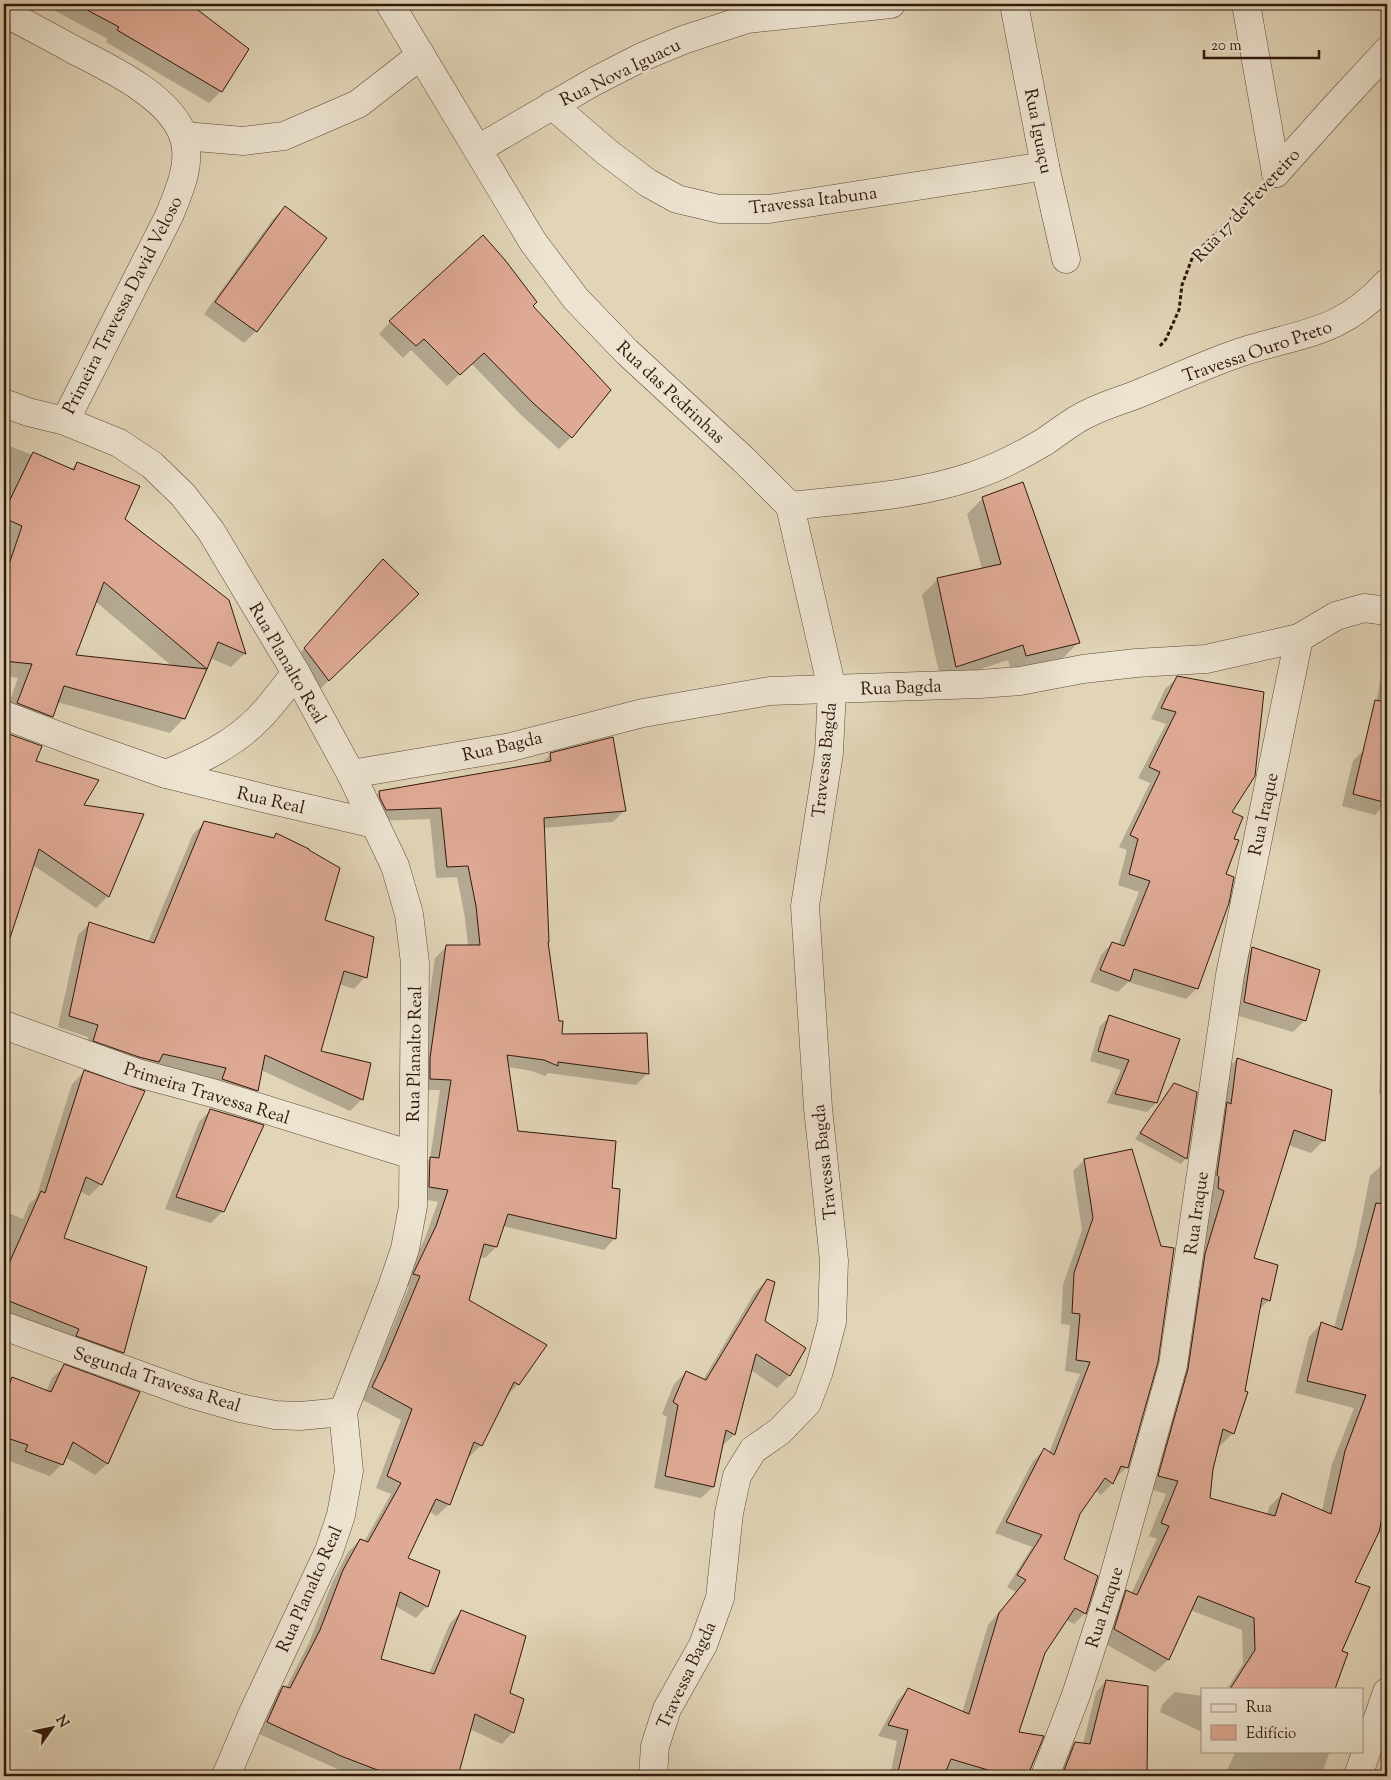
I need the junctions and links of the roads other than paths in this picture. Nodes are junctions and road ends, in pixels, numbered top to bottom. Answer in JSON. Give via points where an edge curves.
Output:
{"nodes":[{"id":1,"x":390,"y":4,"type":"edge"},
{"id":2,"x":891,"y":4,"type":"edge"},
{"id":3,"x":1014,"y":4,"type":"edge"},
{"id":4,"x":1246,"y":4,"type":"edge"},
{"id":5,"x":746,"y":11,"type":"edge"},
{"id":6,"x":4,"y":12,"type":"edge"},
{"id":7,"x":1387,"y":52,"type":"edge"},
{"id":8,"x":421,"y":55,"type":"junction"},
{"id":9,"x":552,"y":105,"type":"junction"},
{"id":10,"x":184,"y":136,"type":"junction"},
{"id":11,"x":478,"y":149,"type":"junction"},
{"id":12,"x":1045,"y":166,"type":"junction"},
{"id":13,"x":1066,"y":258,"type":"dead end"},
{"id":14,"x":1387,"y":283,"type":"edge"},
{"id":15,"x":16,"y":408,"type":"edge"},
{"id":16,"x":65,"y":421,"type":"junction"},
{"id":17,"x":790,"y":506,"type":"junction"},
{"id":18,"x":1387,"y":611,"type":"edge"},
{"id":19,"x":1300,"y":638,"type":"junction"},
{"id":20,"x":296,"y":673,"type":"junction"},
{"id":21,"x":832,"y":689,"type":"junction"},
{"id":22,"x":4,"y":715,"type":"edge"},
{"id":23,"x":166,"y":774,"type":"junction"},
{"id":24,"x":352,"y":774,"type":"junction"},
{"id":25,"x":375,"y":824,"type":"junction"},
{"id":26,"x":4,"y":1025,"type":"edge"},
{"id":27,"x":412,"y":1155,"type":"junction"},
{"id":28,"x":4,"y":1326,"type":"edge"},
{"id":29,"x":343,"y":1412,"type":"junction"},
{"id":30,"x":1387,"y":1692,"type":"edge"},
{"id":31,"x":226,"y":1776,"type":"edge"},
{"id":32,"x":653,"y":1776,"type":"edge"},
{"id":33,"x":1045,"y":1776,"type":"edge"},
{"id":34,"x":1358,"y":1776,"type":"edge"}],
"edges":[{"from":1,"to":8,"type":"street","name":"Rua das Pedrinhas"},
{"from":2,"to":5,"type":"street","name":"Rua Nova Iguacu"},
{"from":3,"to":12,"type":"street","name":"Rua Iguaçu"},
{"from":4,"to":7,"type":"street","name":"Rua 17 de Fevereiro","via":[[1276,173]]},
{"from":5,"to":9,"type":"street","name":"Rua Nova Iguacu","via":[[642,57]]},
{"from":6,"to":10,"type":"street","name":"Primeira Travessa David Veloso","via":[[143,89],[174,119]]},
{"from":8,"to":10,"type":"street","via":[[358,104],[284,136],[243,141]]},
{"from":8,"to":11,"type":"street","name":"Rua das Pedrinhas"},
{"from":9,"to":11,"type":"street","name":"Rua Nova Iguacu"},
{"from":9,"to":12,"type":"street","name":"Travessa Itabuna","via":[[648,183],[677,199],[719,209],[778,208]]},
{"from":10,"to":16,"type":"street","name":"Primeira Travessa David Veloso","via":[[186,160],[182,185],[170,216]]},
{"from":11,"to":17,"type":"street","name":"Rua das Pedrinhas","via":[[533,242],[576,299],[626,352]]},
{"from":12,"to":13,"type":"street","name":"Rua Iguaçu"},
{"from":14,"to":17,"type":"street","name":"Travessa Ouro Preto","via":[[1363,307],[1338,323],[1310,334],[1250,349],[1088,413],[1009,461],[973,476],[891,494]]},
{"from":15,"to":16,"type":"street","name":"Primeira Travessa David Veloso"},
{"from":16,"to":20,"type":"street","name":"Rua Planalto Real","via":[[119,444],[152,465],[183,495],[211,531]]},
{"from":17,"to":21,"type":"street","name":"Travessa Bagda"},
{"from":18,"to":19,"type":"street","name":"Rua Bagda","via":[[1364,608],[1336,616]]},
{"from":19,"to":21,"type":"street","name":"Rua Bagda","via":[[1206,659],[1084,669],[1020,681]]},
{"from":19,"to":33,"type":"street","name":"Rua Iraque","via":[[1230,975],[1173,1365],[1111,1587],[1076,1695]]},
{"from":20,"to":23,"type":"street","via":[[259,718],[230,742],[202,759]]},
{"from":20,"to":24,"type":"street","name":"Rua Planalto Real"},
{"from":21,"to":24,"type":"street","name":"Rua Bagda","via":[[770,691],[643,712],[511,747]]},
{"from":21,"to":32,"type":"street","name":"Travessa Bagda","via":[[829,753],[805,906],[818,1108],[834,1261],[832,1322],[807,1403],[780,1431],[753,1450],[737,1476],[729,1513],[720,1598],[703,1645],[666,1708],[655,1746]]},
{"from":22,"to":23,"type":"street","name":"Rua Real"},
{"from":23,"to":25,"type":"street","name":"Rua Real"},
{"from":24,"to":25,"type":"street","name":"Rua Planalto Real"},
{"from":25,"to":27,"type":"street","name":"Rua Planalto Real","via":[[395,866],[409,914],[415,963]]},
{"from":26,"to":27,"type":"street","name":"Primeira Travessa Real","via":[[134,1072]]},
{"from":27,"to":29,"type":"street","name":"Rua Planalto Real","via":[[412,1206],[405,1249]]},
{"from":28,"to":29,"type":"street","name":"Segunda Travessa Real","via":[[191,1394],[240,1408],[300,1416]]},
{"from":29,"to":31,"type":"street","name":"Rua Planalto Real","via":[[349,1471],[341,1515],[328,1551]]},
{"from":30,"to":34,"type":"street"}]}
